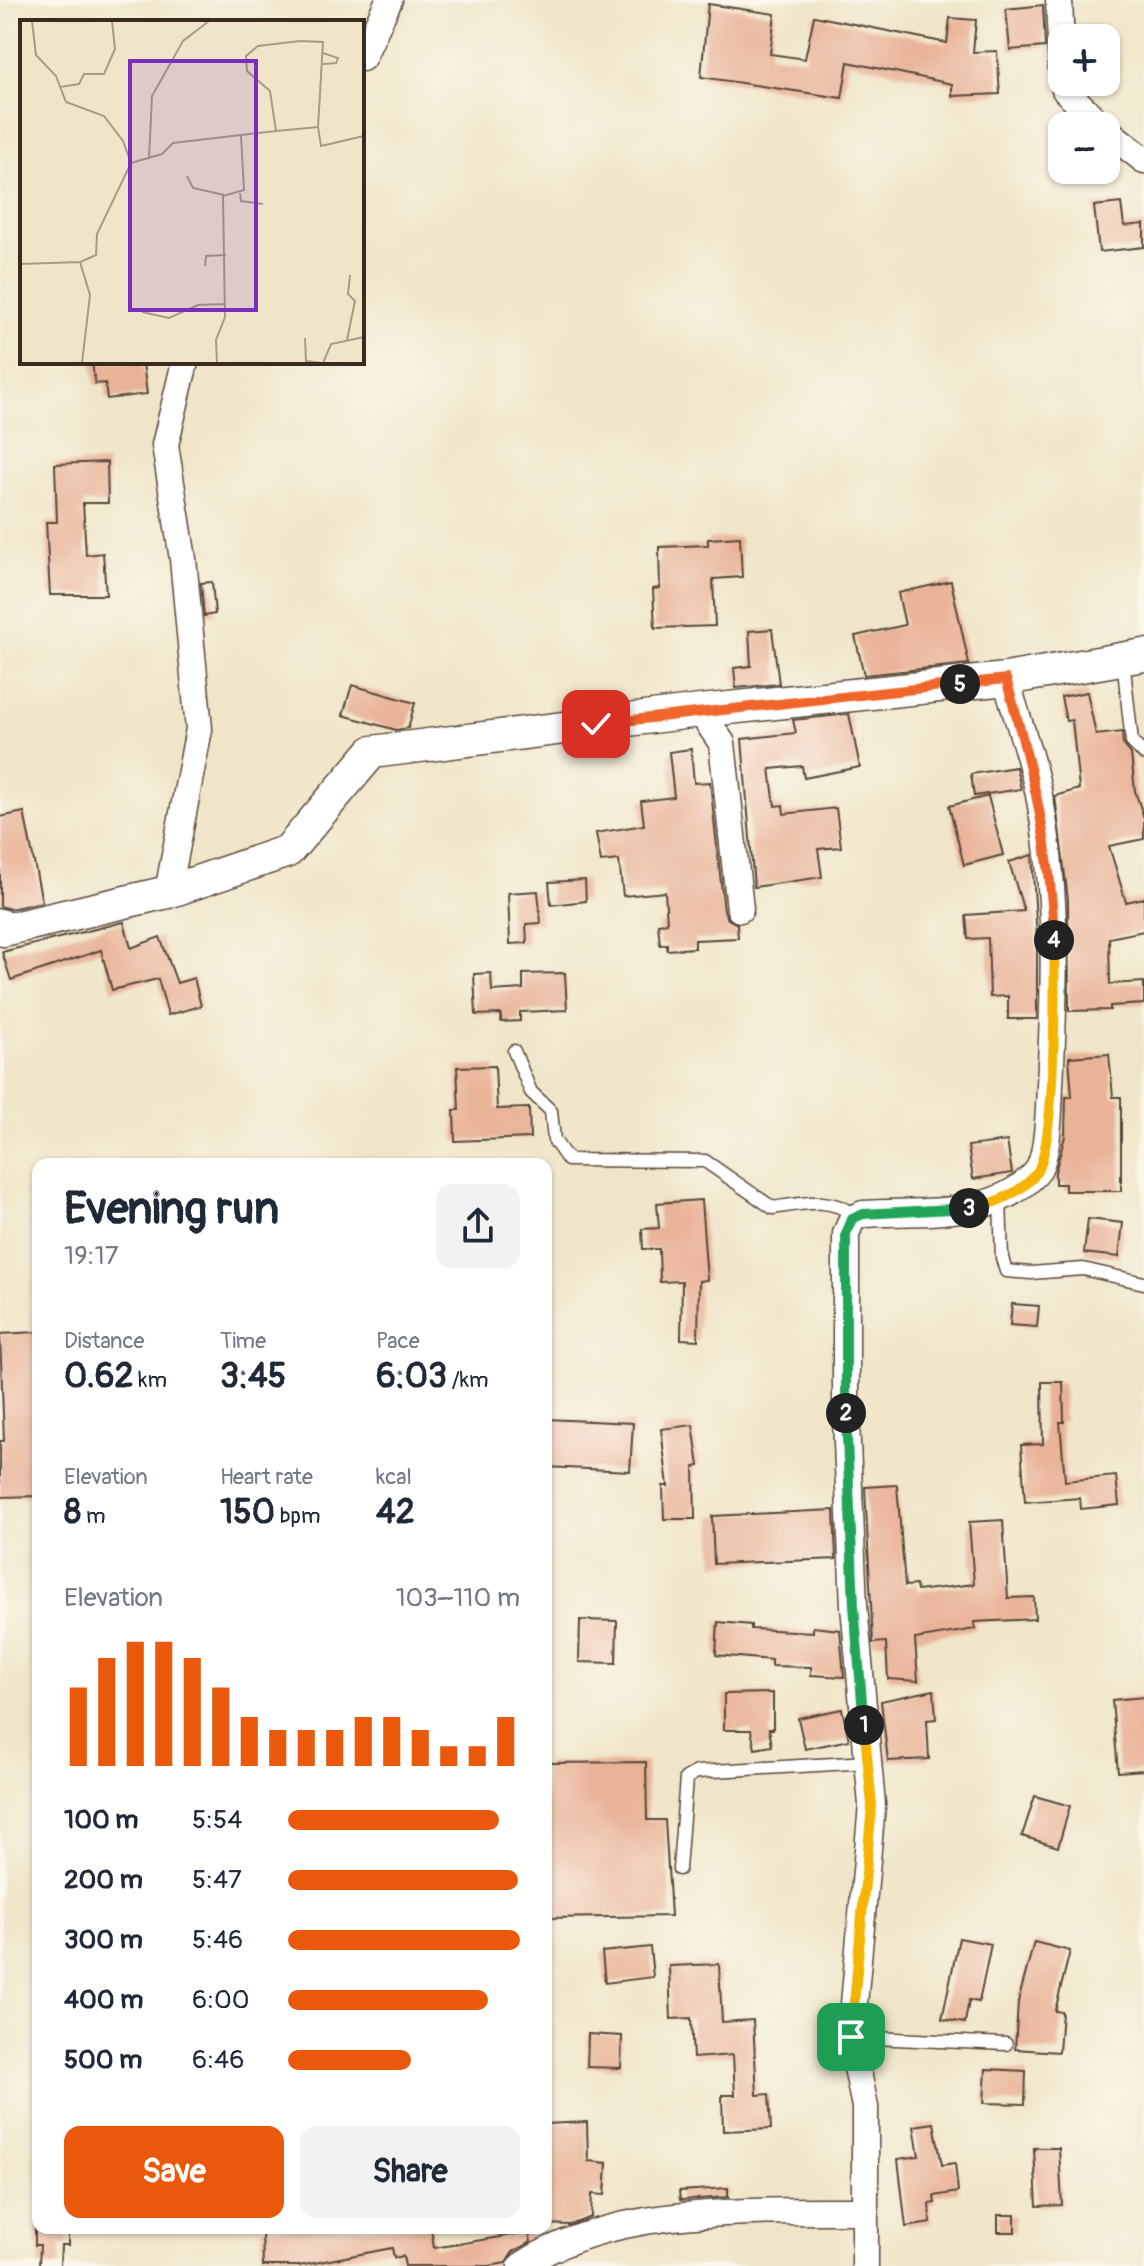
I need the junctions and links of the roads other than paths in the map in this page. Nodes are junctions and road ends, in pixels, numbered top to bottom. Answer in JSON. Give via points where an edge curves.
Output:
{"nodes":[{"id":1,"x":389,"y":0,"type":"edge"},
{"id":2,"x":1059,"y":0,"type":"edge"},
{"id":3,"x":1060,"y":24,"type":"edge"},
{"id":4,"x":364,"y":54,"type":"edge"},
{"id":5,"x":1071,"y":96,"type":"edge"},
{"id":6,"x":1087,"y":112,"type":"edge"},
{"id":7,"x":1120,"y":141,"type":"edge"},
{"id":8,"x":1144,"y":160,"type":"edge"},
{"id":9,"x":185,"y":364,"type":"edge"},
{"id":10,"x":1133,"y":656,"type":"edge"},
{"id":11,"x":1006,"y":679,"type":"junction"},
{"id":12,"x":700,"y":711,"type":"junction"},
{"id":13,"x":1144,"y":754,"type":"edge"},
{"id":14,"x":168,"y":892,"type":"junction"},
{"id":15,"x":740,"y":909,"type":"dead end"},
{"id":16,"x":1,"y":933,"type":"edge"},
{"id":17,"x":514,"y":1051,"type":"dead end"},
{"id":18,"x":1000,"y":1199,"type":"junction"},
{"id":19,"x":857,"y":1216,"type":"junction"},
{"id":20,"x":1144,"y":1283,"type":"edge"},
{"id":21,"x":868,"y":1762,"type":"junction"},
{"id":22,"x":679,"y":1869,"type":"dead end"},
{"id":23,"x":851,"y":2037,"type":"junction"},
{"id":24,"x":1006,"y":2044,"type":"dead end"},
{"id":25,"x":864,"y":2211,"type":"junction"},
{"id":26,"x":521,"y":2266,"type":"edge"},
{"id":27,"x":865,"y":2266,"type":"edge"}],
"edges":[{"from":1,"to":4,"type":"street"},
{"from":2,"to":3,"type":"street"},
{"from":5,"to":6,"type":"street"},
{"from":7,"to":8,"type":"street"},
{"from":9,"to":14,"type":"street","via":[[165,445],[183,559],[199,729]]},
{"from":10,"to":11,"type":"street"},
{"from":10,"to":13,"type":"lane","via":[[1132,742]]},
{"from":11,"to":12,"type":"street"},
{"from":11,"to":18,"type":"street","via":[[1038,789],[1052,899],[1055,1003],[1048,1129],[1038,1172]]},
{"from":12,"to":14,"type":"street","via":[[372,752],[288,851]]},
{"from":12,"to":15,"type":"street","via":[[722,743]]},
{"from":14,"to":16,"type":"street"},
{"from":17,"to":19,"type":"lane","via":[[531,1092],[551,1111],[554,1140],[568,1160],[705,1161],[773,1208],[819,1201],[843,1206]]},
{"from":18,"to":19,"type":"street","via":[[984,1207]]},
{"from":18,"to":20,"type":"lane","via":[[1006,1271],[1083,1269]]},
{"from":19,"to":21,"type":"street","via":[[846,1234],[846,1419]]},
{"from":21,"to":22,"type":"lane","via":[[697,1772],[686,1778]]},
{"from":21,"to":23,"type":"street","via":[[872,1805]]},
{"from":23,"to":24,"type":"lane"},
{"from":23,"to":25,"type":"street","via":[[865,2107]]},
{"from":25,"to":26,"type":"street","via":[[710,2215],[622,2225],[542,2253]]},
{"from":25,"to":27,"type":"street"}]}
